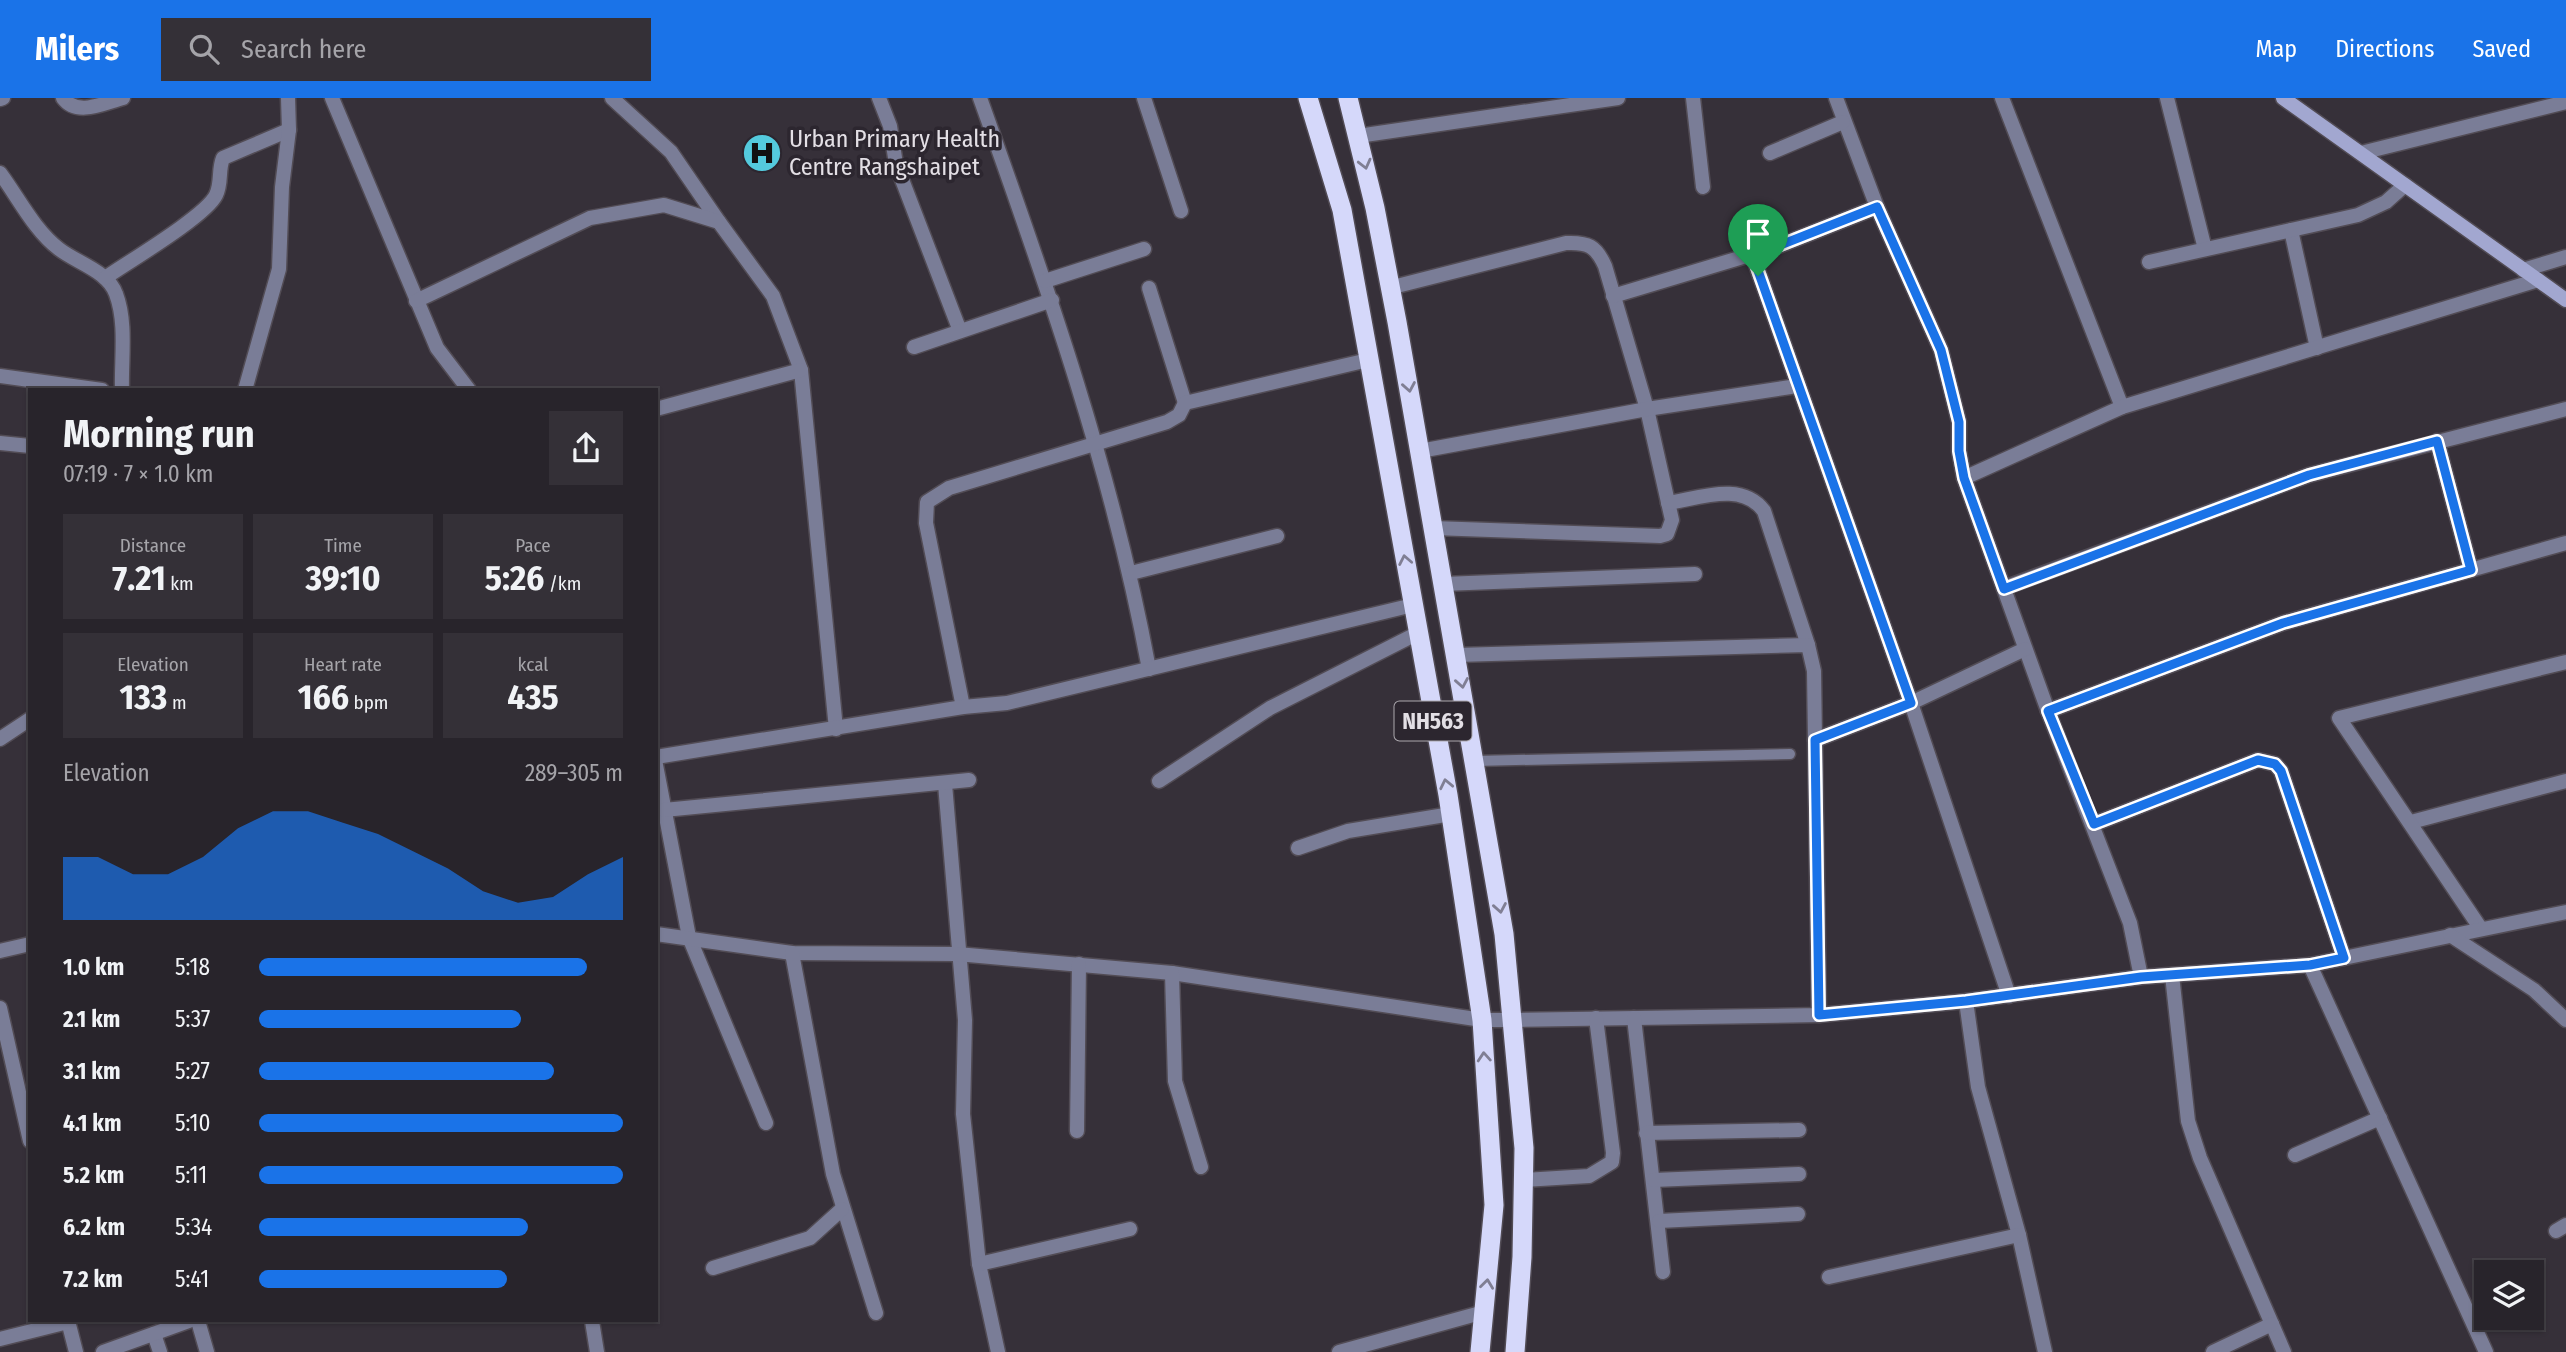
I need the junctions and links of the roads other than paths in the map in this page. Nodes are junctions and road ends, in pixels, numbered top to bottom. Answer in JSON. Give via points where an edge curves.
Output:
{"nodes":[{"id":1,"x":63,"y":98,"type":"edge"},
{"id":2,"x":123,"y":98,"type":"edge"},
{"id":3,"x":288,"y":98,"type":"edge"},
{"id":4,"x":332,"y":98,"type":"edge"},
{"id":5,"x":612,"y":98,"type":"edge"},
{"id":6,"x":879,"y":98,"type":"edge"},
{"id":7,"x":980,"y":98,"type":"edge"},
{"id":8,"x":1144,"y":98,"type":"edge"},
{"id":9,"x":1308,"y":98,"type":"edge"},
{"id":10,"x":1348,"y":98,"type":"edge"},
{"id":11,"x":1618,"y":98,"type":"edge"},
{"id":12,"x":1693,"y":98,"type":"edge"},
{"id":13,"x":1836,"y":98,"type":"edge"},
{"id":14,"x":2002,"y":98,"type":"edge"},
{"id":15,"x":2167,"y":98,"type":"edge"},
{"id":16,"x":2283,"y":98,"type":"edge"},
{"id":17,"x":2566,"y":102,"type":"edge"},
{"id":18,"x":1843,"y":122,"type":"junction"},
{"id":19,"x":289,"y":130,"type":"junction"},
{"id":20,"x":1358,"y":136,"type":"junction"},
{"id":21,"x":1770,"y":153,"type":"dead end"},
{"id":22,"x":2361,"y":153,"type":"junction"},
{"id":23,"x":0,"y":173,"type":"edge"},
{"id":24,"x":2405,"y":185,"type":"junction"},
{"id":25,"x":1703,"y":187,"type":"dead end"},
{"id":26,"x":1877,"y":207,"type":"junction"},
{"id":27,"x":1181,"y":211,"type":"dead end"},
{"id":28,"x":719,"y":222,"type":"junction"},
{"id":29,"x":2291,"y":230,"type":"junction"},
{"id":30,"x":1773,"y":248,"type":"junction"},
{"id":31,"x":1144,"y":249,"type":"dead end"},
{"id":32,"x":2205,"y":249,"type":"junction"},
{"id":33,"x":2566,"y":257,"type":"edge"},
{"id":34,"x":2149,"y":262,"type":"dead end"},
{"id":35,"x":2524,"y":270,"type":"junction"},
{"id":36,"x":105,"y":278,"type":"junction"},
{"id":37,"x":2538,"y":280,"type":"junction"},
{"id":38,"x":1045,"y":281,"type":"junction"},
{"id":39,"x":1149,"y":288,"type":"dead end"},
{"id":40,"x":1389,"y":288,"type":"junction"},
{"id":41,"x":1613,"y":296,"type":"junction"},
{"id":42,"x":1052,"y":300,"type":"junction"},
{"id":43,"x":2566,"y":300,"type":"edge"},
{"id":44,"x":416,"y":301,"type":"junction"},
{"id":45,"x":960,"y":331,"type":"junction"},
{"id":46,"x":914,"y":347,"type":"dead end"},
{"id":47,"x":2317,"y":348,"type":"junction"},
{"id":48,"x":1368,"y":360,"type":"junction"},
{"id":49,"x":801,"y":370,"type":"junction"},
{"id":50,"x":0,"y":376,"type":"edge"},
{"id":51,"x":1797,"y":386,"type":"junction"},
{"id":52,"x":62,"y":388,"type":"edge"},
{"id":53,"x":122,"y":388,"type":"edge"},
{"id":54,"x":246,"y":388,"type":"edge"},
{"id":55,"x":467,"y":388,"type":"edge"},
{"id":56,"x":1185,"y":403,"type":"junction"},
{"id":57,"x":2122,"y":407,"type":"junction"},
{"id":58,"x":658,"y":408,"type":"edge"},
{"id":59,"x":1647,"y":409,"type":"junction"},
{"id":60,"x":2566,"y":409,"type":"edge"},
{"id":61,"x":2437,"y":441,"type":"junction"},
{"id":62,"x":0,"y":443,"type":"edge"},
{"id":63,"x":1093,"y":444,"type":"junction"},
{"id":64,"x":28,"y":446,"type":"edge"},
{"id":65,"x":1420,"y":451,"type":"junction"},
{"id":66,"x":1964,"y":478,"type":"junction"},
{"id":67,"x":1668,"y":503,"type":"junction"},
{"id":68,"x":1433,"y":528,"type":"junction"},
{"id":69,"x":1277,"y":536,"type":"dead end"},
{"id":70,"x":2566,"y":543,"type":"edge"},
{"id":71,"x":2471,"y":570,"type":"junction"},
{"id":72,"x":1131,"y":573,"type":"junction"},
{"id":73,"x":1695,"y":574,"type":"dead end"},
{"id":74,"x":1443,"y":584,"type":"junction"},
{"id":75,"x":2004,"y":589,"type":"junction"},
{"id":76,"x":1413,"y":605,"type":"junction"},
{"id":77,"x":1418,"y":633,"type":"junction"},
{"id":78,"x":1808,"y":645,"type":"junction"},
{"id":79,"x":2025,"y":649,"type":"junction"},
{"id":80,"x":1457,"y":655,"type":"junction"},
{"id":81,"x":2566,"y":662,"type":"edge"},
{"id":82,"x":1149,"y":669,"type":"junction"},
{"id":83,"x":1911,"y":703,"type":"junction"},
{"id":84,"x":963,"y":707,"type":"junction"},
{"id":85,"x":2048,"y":711,"type":"junction"},
{"id":86,"x":28,"y":720,"type":"edge"},
{"id":87,"x":836,"y":729,"type":"junction"},
{"id":88,"x":0,"y":739,"type":"edge"},
{"id":89,"x":1815,"y":740,"type":"junction"},
{"id":90,"x":1790,"y":754,"type":"dead end"},
{"id":91,"x":658,"y":757,"type":"edge"},
{"id":92,"x":1475,"y":761,"type":"junction"},
{"id":93,"x":658,"y":776,"type":"edge"},
{"id":94,"x":969,"y":780,"type":"dead end"},
{"id":95,"x":1159,"y":781,"type":"dead end"},
{"id":96,"x":2566,"y":781,"type":"edge"},
{"id":97,"x":945,"y":783,"type":"junction"},
{"id":98,"x":664,"y":810,"type":"junction"},
{"id":99,"x":1451,"y":814,"type":"junction"},
{"id":100,"x":2411,"y":822,"type":"junction"},
{"id":101,"x":2094,"y":824,"type":"junction"},
{"id":102,"x":1298,"y":848,"type":"dead end"},
{"id":103,"x":2566,"y":912,"type":"edge"},
{"id":104,"x":2481,"y":929,"type":"junction"},
{"id":105,"x":658,"y":934,"type":"edge"},
{"id":106,"x":2450,"y":935,"type":"junction"},
{"id":107,"x":689,"y":937,"type":"junction"},
{"id":108,"x":28,"y":944,"type":"edge"},
{"id":109,"x":0,"y":951,"type":"edge"},
{"id":110,"x":792,"y":953,"type":"junction"},
{"id":111,"x":957,"y":954,"type":"junction"},
{"id":112,"x":2344,"y":958,"type":"junction"},
{"id":113,"x":1079,"y":964,"type":"junction"},
{"id":114,"x":2310,"y":965,"type":"junction"},
{"id":115,"x":1172,"y":973,"type":"junction"},
{"id":116,"x":2172,"y":975,"type":"junction"},
{"id":117,"x":2141,"y":977,"type":"junction"},
{"id":118,"x":2009,"y":996,"type":"junction"},
{"id":119,"x":1966,"y":1001,"type":"junction"},
{"id":120,"x":0,"y":1008,"type":"edge"},
{"id":121,"x":1819,"y":1015,"type":"junction"},
{"id":122,"x":1596,"y":1018,"type":"junction"},
{"id":123,"x":1634,"y":1018,"type":"junction"},
{"id":124,"x":1482,"y":1020,"type":"junction"},
{"id":125,"x":1511,"y":1020,"type":"junction"},
{"id":126,"x":2566,"y":1020,"type":"edge"},
{"id":127,"x":2380,"y":1118,"type":"junction"},
{"id":128,"x":766,"y":1123,"type":"dead end"},
{"id":129,"x":1799,"y":1130,"type":"dead end"},
{"id":130,"x":28,"y":1132,"type":"edge"},
{"id":131,"x":1077,"y":1132,"type":"dead end"},
{"id":132,"x":1646,"y":1133,"type":"junction"},
{"id":133,"x":2295,"y":1155,"type":"dead end"},
{"id":134,"x":1201,"y":1167,"type":"dead end"},
{"id":135,"x":1799,"y":1174,"type":"dead end"},
{"id":136,"x":1524,"y":1180,"type":"junction"},
{"id":137,"x":1654,"y":1180,"type":"junction"},
{"id":138,"x":842,"y":1209,"type":"junction"},
{"id":139,"x":1798,"y":1214,"type":"dead end"},
{"id":140,"x":1659,"y":1221,"type":"junction"},
{"id":141,"x":1130,"y":1229,"type":"dead end"},
{"id":142,"x":2019,"y":1235,"type":"junction"},
{"id":143,"x":979,"y":1264,"type":"junction"},
{"id":144,"x":713,"y":1268,"type":"dead end"},
{"id":145,"x":1663,"y":1272,"type":"dead end"},
{"id":146,"x":1829,"y":1277,"type":"dead end"},
{"id":147,"x":1483,"y":1312,"type":"junction"},
{"id":148,"x":876,"y":1313,"type":"dead end"},
{"id":149,"x":68,"y":1322,"type":"edge"},
{"id":150,"x":186,"y":1322,"type":"edge"},
{"id":151,"x":198,"y":1322,"type":"edge"},
{"id":152,"x":592,"y":1322,"type":"edge"},
{"id":153,"x":2272,"y":1324,"type":"junction"},
{"id":154,"x":154,"y":1334,"type":"junction"},
{"id":155,"x":0,"y":1339,"type":"edge"},
{"id":156,"x":76,"y":1352,"type":"edge"},
{"id":157,"x":103,"y":1352,"type":"edge"},
{"id":158,"x":160,"y":1352,"type":"edge"},
{"id":159,"x":208,"y":1352,"type":"edge"},
{"id":160,"x":597,"y":1352,"type":"edge"},
{"id":161,"x":998,"y":1352,"type":"edge"},
{"id":162,"x":1339,"y":1352,"type":"edge"},
{"id":163,"x":1479,"y":1352,"type":"edge"},
{"id":164,"x":1515,"y":1352,"type":"edge"},
{"id":165,"x":2045,"y":1352,"type":"edge"},
{"id":166,"x":2213,"y":1352,"type":"edge"},
{"id":167,"x":2284,"y":1352,"type":"edge"},
{"id":168,"x":2486,"y":1352,"type":"edge"}],
"edges":[{"from":1,"to":2,"type":"street","via":[[70,107],[80,109]]},
{"from":3,"to":19,"type":"street"},
{"from":4,"to":44,"type":"street"},
{"from":5,"to":28,"type":"street","via":[[671,152]]},
{"from":6,"to":45,"type":"street","via":[[890,126],[896,164]]},
{"from":7,"to":38,"type":"street"},
{"from":8,"to":27,"type":"street"},
{"from":9,"to":48,"type":"highway","number":"NH563","via":[[1342,210]]},
{"from":10,"to":20,"type":"highway","number":"NH563"},
{"from":11,"to":20,"type":"street"},
{"from":12,"to":25,"type":"street"},
{"from":13,"to":18,"type":"street"},
{"from":14,"to":57,"type":"street"},
{"from":15,"to":32,"type":"street"},
{"from":16,"to":22,"type":"main road"},
{"from":17,"to":22,"type":"street"},
{"from":18,"to":21,"type":"street"},
{"from":18,"to":26,"type":"street"},
{"from":19,"to":36,"type":"street","via":[[223,158],[220,184],[208,206]]},
{"from":19,"to":54,"type":"street","via":[[279,269]]},
{"from":20,"to":40,"type":"highway","number":"NH563","one_way":true},
{"from":22,"to":24,"type":"main road"},
{"from":23,"to":36,"type":"street","via":[[45,236]]},
{"from":24,"to":29,"type":"street","via":[[2367,212]]},
{"from":24,"to":35,"type":"main road"},
{"from":26,"to":30,"type":"street"},
{"from":26,"to":66,"type":"street","via":[[1941,350],[1951,382]]},
{"from":28,"to":44,"type":"street","via":[[664,205],[590,218]]},
{"from":28,"to":49,"type":"street","via":[[773,296]]},
{"from":29,"to":32,"type":"street"},
{"from":29,"to":47,"type":"street"},
{"from":30,"to":41,"type":"street"},
{"from":30,"to":51,"type":"street","via":[[1760,255],[1756,265]]},
{"from":31,"to":38,"type":"street"},
{"from":32,"to":34,"type":"street"},
{"from":33,"to":35,"type":"street"},
{"from":35,"to":37,"type":"main road"},
{"from":36,"to":53,"type":"street","via":[[116,292],[120,309]]},
{"from":37,"to":43,"type":"main road"},
{"from":37,"to":47,"type":"street"},
{"from":38,"to":42,"type":"street"},
{"from":39,"to":56,"type":"street"},
{"from":40,"to":41,"type":"street","via":[[1584,242],[1598,249]]},
{"from":40,"to":65,"type":"highway","number":"NH563","one_way":true},
{"from":41,"to":59,"type":"street"},
{"from":42,"to":45,"type":"street"},
{"from":42,"to":63,"type":"street"},
{"from":44,"to":55,"type":"street","via":[[437,348]]},
{"from":45,"to":46,"type":"street"},
{"from":47,"to":57,"type":"street"},
{"from":48,"to":56,"type":"street"},
{"from":76,"to":48,"type":"highway","number":"NH563","one_way":true},
{"from":49,"to":58,"type":"street"},
{"from":49,"to":87,"type":"street"},
{"from":50,"to":52,"type":"street"},
{"from":51,"to":59,"type":"street"},
{"from":51,"to":83,"type":"street"},
{"from":56,"to":63,"type":"street","via":[[1179,415],[1167,422]]},
{"from":57,"to":66,"type":"street"},
{"from":59,"to":65,"type":"street"},
{"from":59,"to":67,"type":"street"},
{"from":60,"to":61,"type":"street"},
{"from":61,"to":71,"type":"street"},
{"from":61,"to":75,"type":"street","via":[[2309,475]]},
{"from":62,"to":64,"type":"street"},
{"from":63,"to":72,"type":"street"},
{"from":63,"to":84,"type":"street","via":[[949,488],[927,502],[926,523]]},
{"from":65,"to":68,"type":"highway","number":"NH563"},
{"from":66,"to":75,"type":"street"},
{"from":67,"to":68,"type":"street","via":[[1671,528],[1660,536]]},
{"from":67,"to":78,"type":"street","via":[[1738,493],[1756,500],[1764,510]]},
{"from":68,"to":74,"type":"highway","number":"NH563"},
{"from":69,"to":72,"type":"street"},
{"from":70,"to":71,"type":"street"},
{"from":71,"to":85,"type":"street","via":[[2283,623]]},
{"from":72,"to":82,"type":"street"},
{"from":73,"to":74,"type":"street"},
{"from":74,"to":80,"type":"highway","number":"NH563"},
{"from":75,"to":79,"type":"street"},
{"from":76,"to":77,"type":"highway","number":"NH563"},
{"from":76,"to":82,"type":"street"},
{"from":77,"to":95,"type":"street","via":[[1270,709]]},
{"from":99,"to":77,"type":"highway","number":"NH563","one_way":true},
{"from":78,"to":80,"type":"street"},
{"from":78,"to":89,"type":"street","via":[[1814,671]]},
{"from":79,"to":83,"type":"street"},
{"from":79,"to":85,"type":"street"},
{"from":80,"to":92,"type":"highway","number":"NH563","one_way":true},
{"from":81,"to":100,"type":"street","via":[[2339,718]]},
{"from":82,"to":84,"type":"street","via":[[1007,703]]},
{"from":83,"to":89,"type":"street"},
{"from":83,"to":118,"type":"street"},
{"from":84,"to":87,"type":"street"},
{"from":85,"to":101,"type":"street"},
{"from":86,"to":88,"type":"street"},
{"from":87,"to":91,"type":"street"},
{"from":89,"to":121,"type":"street"},
{"from":90,"to":92,"type":"lane"},
{"from":92,"to":125,"type":"highway","number":"NH563","one_way":true,"via":[[1504,934]]},
{"from":93,"to":98,"type":"street"},
{"from":94,"to":97,"type":"street"},
{"from":96,"to":100,"type":"street"},
{"from":97,"to":98,"type":"street"},
{"from":97,"to":111,"type":"street"},
{"from":98,"to":107,"type":"street"},
{"from":99,"to":102,"type":"street","via":[[1348,831]]},
{"from":99,"to":124,"type":"highway","number":"NH563"},
{"from":100,"to":104,"type":"street"},
{"from":101,"to":112,"type":"street","via":[[2258,760],[2275,764]]},
{"from":101,"to":117,"type":"street","via":[[2130,923]]},
{"from":103,"to":104,"type":"street"},
{"from":104,"to":106,"type":"street"},
{"from":105,"to":107,"type":"street"},
{"from":106,"to":112,"type":"street"},
{"from":106,"to":126,"type":"street","via":[[2534,990]]},
{"from":107,"to":110,"type":"street"},
{"from":107,"to":128,"type":"street"},
{"from":108,"to":109,"type":"street"},
{"from":110,"to":111,"type":"street"},
{"from":110,"to":138,"type":"street"},
{"from":111,"to":113,"type":"street"},
{"from":111,"to":143,"type":"street","via":[[965,1020],[963,1114]]},
{"from":112,"to":114,"type":"street"},
{"from":113,"to":115,"type":"street"},
{"from":113,"to":131,"type":"street"},
{"from":114,"to":116,"type":"street"},
{"from":114,"to":127,"type":"street"},
{"from":115,"to":124,"type":"street"},
{"from":115,"to":134,"type":"street","via":[[1175,1081]]},
{"from":116,"to":117,"type":"street"},
{"from":116,"to":153,"type":"street","via":[[2188,1121]]},
{"from":117,"to":118,"type":"street"},
{"from":118,"to":119,"type":"street"},
{"from":119,"to":121,"type":"street"},
{"from":119,"to":142,"type":"street","via":[[1978,1087]]},
{"from":120,"to":130,"type":"street"},
{"from":121,"to":123,"type":"street"},
{"from":122,"to":123,"type":"street"},
{"from":122,"to":125,"type":"street"},
{"from":122,"to":136,"type":"street","via":[[1612,1162],[1589,1176]]},
{"from":123,"to":132,"type":"street"},
{"from":124,"to":125,"type":"street"},
{"from":147,"to":124,"type":"highway","number":"NH563","one_way":true,"via":[[1494,1205]]},
{"from":125,"to":136,"type":"highway","number":"NH563"},
{"from":127,"to":133,"type":"street"},
{"from":127,"to":168,"type":"street"},
{"from":129,"to":132,"type":"street"},
{"from":132,"to":137,"type":"street"},
{"from":135,"to":137,"type":"street"},
{"from":136,"to":164,"type":"highway","number":"NH563"},
{"from":137,"to":140,"type":"street"},
{"from":138,"to":144,"type":"street","via":[[810,1238]]},
{"from":138,"to":148,"type":"street"},
{"from":139,"to":140,"type":"street"},
{"from":140,"to":145,"type":"street"},
{"from":141,"to":143,"type":"street"},
{"from":142,"to":146,"type":"street"},
{"from":142,"to":165,"type":"street"},
{"from":143,"to":161,"type":"street"},
{"from":147,"to":162,"type":"street"},
{"from":147,"to":163,"type":"highway","number":"NH563"},
{"from":149,"to":155,"type":"street"},
{"from":149,"to":156,"type":"street"},
{"from":150,"to":154,"type":"street"},
{"from":151,"to":159,"type":"street"},
{"from":152,"to":160,"type":"street"},
{"from":153,"to":166,"type":"street"},
{"from":153,"to":167,"type":"street"},
{"from":154,"to":157,"type":"street"},
{"from":154,"to":158,"type":"street"}]}
